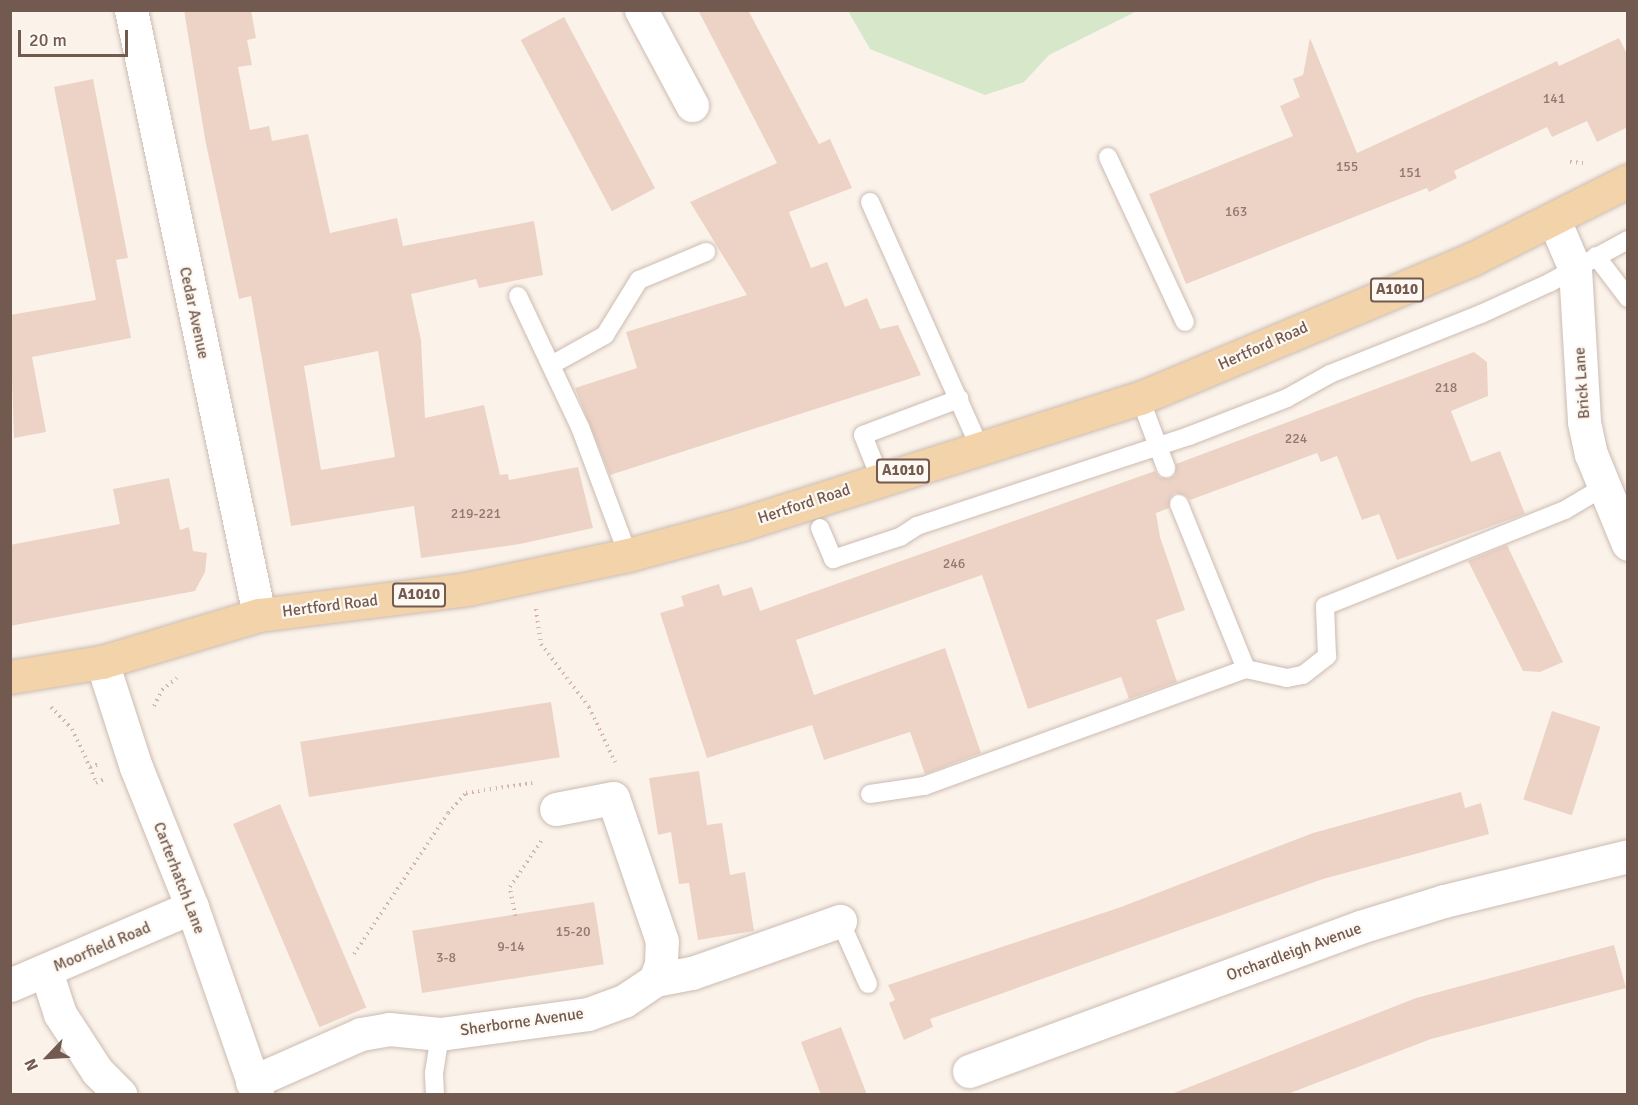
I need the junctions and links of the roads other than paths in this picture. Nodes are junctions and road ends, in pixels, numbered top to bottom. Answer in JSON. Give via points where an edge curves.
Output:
{"nodes":[{"id":1,"x":132,"y":10,"type":"edge"},
{"id":2,"x":641,"y":10,"type":"edge"},
{"id":3,"x":692,"y":105,"type":"dead end"},
{"id":4,"x":1108,"y":157,"type":"dead end"},
{"id":5,"x":1628,"y":182,"type":"edge"},
{"id":6,"x":870,"y":202,"type":"dead end"},
{"id":7,"x":1554,"y":220,"type":"junction"},
{"id":8,"x":1628,"y":240,"type":"edge"},
{"id":9,"x":706,"y":252,"type":"dead end"},
{"id":10,"x":1585,"y":263,"type":"junction"},
{"id":11,"x":518,"y":296,"type":"dead end"},
{"id":12,"x":1628,"y":298,"type":"edge"},
{"id":13,"x":1185,"y":321,"type":"dead end"},
{"id":14,"x":553,"y":364,"type":"junction"},
{"id":15,"x":1140,"y":398,"type":"junction"},
{"id":16,"x":959,"y":399,"type":"junction"},
{"id":17,"x":1156,"y":446,"type":"junction"},
{"id":18,"x":980,"y":448,"type":"junction"},
{"id":19,"x":1166,"y":468,"type":"dead end"},
{"id":20,"x":880,"y":478,"type":"junction"},
{"id":21,"x":1602,"y":488,"type":"junction"},
{"id":22,"x":1179,"y":504,"type":"dead end"},
{"id":23,"x":820,"y":528,"type":"dead end"},
{"id":24,"x":1628,"y":543,"type":"edge"},
{"id":25,"x":628,"y":555,"type":"junction"},
{"id":26,"x":259,"y":615,"type":"junction"},
{"id":27,"x":102,"y":662,"type":"junction"},
{"id":28,"x":1246,"y":669,"type":"junction"},
{"id":29,"x":10,"y":678,"type":"edge"},
{"id":30,"x":870,"y":794,"type":"dead end"},
{"id":31,"x":556,"y":809,"type":"road end"},
{"id":32,"x":1628,"y":856,"type":"edge"},
{"id":33,"x":192,"y":907,"type":"junction"},
{"id":34,"x":840,"y":921,"type":"joint"},
{"id":35,"x":46,"y":971,"type":"junction"},
{"id":36,"x":655,"y":980,"type":"junction"},
{"id":37,"x":868,"y":984,"type":"dead end"},
{"id":38,"x":10,"y":985,"type":"edge"},
{"id":39,"x":440,"y":1034,"type":"junction"},
{"id":40,"x":969,"y":1071,"type":"dead end"},
{"id":41,"x":255,"y":1088,"type":"edge"},
{"id":42,"x":120,"y":1095,"type":"edge"},
{"id":43,"x":435,"y":1095,"type":"edge"}],
"edges":[{"from":1,"to":26,"type":"street","name":"Cedar Avenue"},
{"from":2,"to":3,"type":"street"},
{"from":4,"to":13,"type":"lane"},
{"from":5,"to":7,"type":"main road","name":"Hertford Road","number":"A1010"},
{"from":6,"to":16,"type":"lane"},
{"from":7,"to":10,"type":"street","name":"Brick Lane"},
{"from":7,"to":15,"type":"main road","name":"Hertford Road","number":"A1010","via":[[1470,260]]},
{"from":8,"to":10,"type":"lane","name":"Hertford Road"},
{"from":9,"to":14,"type":"lane","via":[[639,280],[605,335]]},
{"from":10,"to":12,"type":"lane"},
{"from":10,"to":17,"type":"lane","name":"Hertford Road","via":[[1481,314],[1330,374],[1287,398]]},
{"from":10,"to":21,"type":"street","name":"Brick Lane","via":[[1584,422]]},
{"from":11,"to":14,"type":"lane"},
{"from":14,"to":25,"type":"lane"},
{"from":15,"to":17,"type":"lane"},
{"from":15,"to":18,"type":"main road","name":"Hertford Road","number":"A1010"},
{"from":16,"to":18,"type":"lane"},
{"from":16,"to":20,"type":"lane","via":[[863,435]]},
{"from":17,"to":19,"type":"lane"},
{"from":17,"to":23,"type":"lane","name":"Hertford Road","via":[[917,526],[900,537],[833,560]]},
{"from":18,"to":20,"type":"main road","name":"Hertford Road","number":"A1010"},
{"from":20,"to":25,"type":"main road","name":"Hertford Road","number":"A1010","via":[[742,524]]},
{"from":21,"to":24,"type":"street","name":"Brick Lane"},
{"from":21,"to":28,"type":"lane","via":[[1565,510],[1325,606],[1327,656],[1303,675],[1287,678]]},
{"from":22,"to":28,"type":"lane"},
{"from":25,"to":26,"type":"main road","name":"Hertford Road","number":"A1010","via":[[467,589]]},
{"from":26,"to":27,"type":"main road","name":"Hertford Road","number":"A1010"},
{"from":27,"to":29,"type":"main road","name":"Hertford Road","number":"A1010"},
{"from":27,"to":33,"type":"street","name":"Carterhatch Lane","via":[[136,767]]},
{"from":28,"to":30,"type":"lane","via":[[924,786]]},
{"from":31,"to":36,"type":"street","via":[[613,798],[662,942],[661,964]]},
{"from":32,"to":40,"type":"street","name":"Orchardleigh Avenue","via":[[1444,901],[1360,927]]},
{"from":33,"to":35,"type":"street","name":"Moorfield Road"},
{"from":33,"to":41,"type":"street","name":"Carterhatch Lane"},
{"from":34,"to":36,"type":"street","via":[[692,973]]},
{"from":34,"to":37,"type":"lane"},
{"from":35,"to":38,"type":"street","name":"Moorfield Road"},
{"from":35,"to":42,"type":"street","via":[[60,1014],[97,1071]]},
{"from":36,"to":39,"type":"street","name":"Sherborne Avenue","via":[[624,1001],[588,1014]]},
{"from":39,"to":41,"type":"street","name":"Sherborne Avenue","via":[[389,1029],[361,1034]]},
{"from":39,"to":43,"type":"lane"}]}
